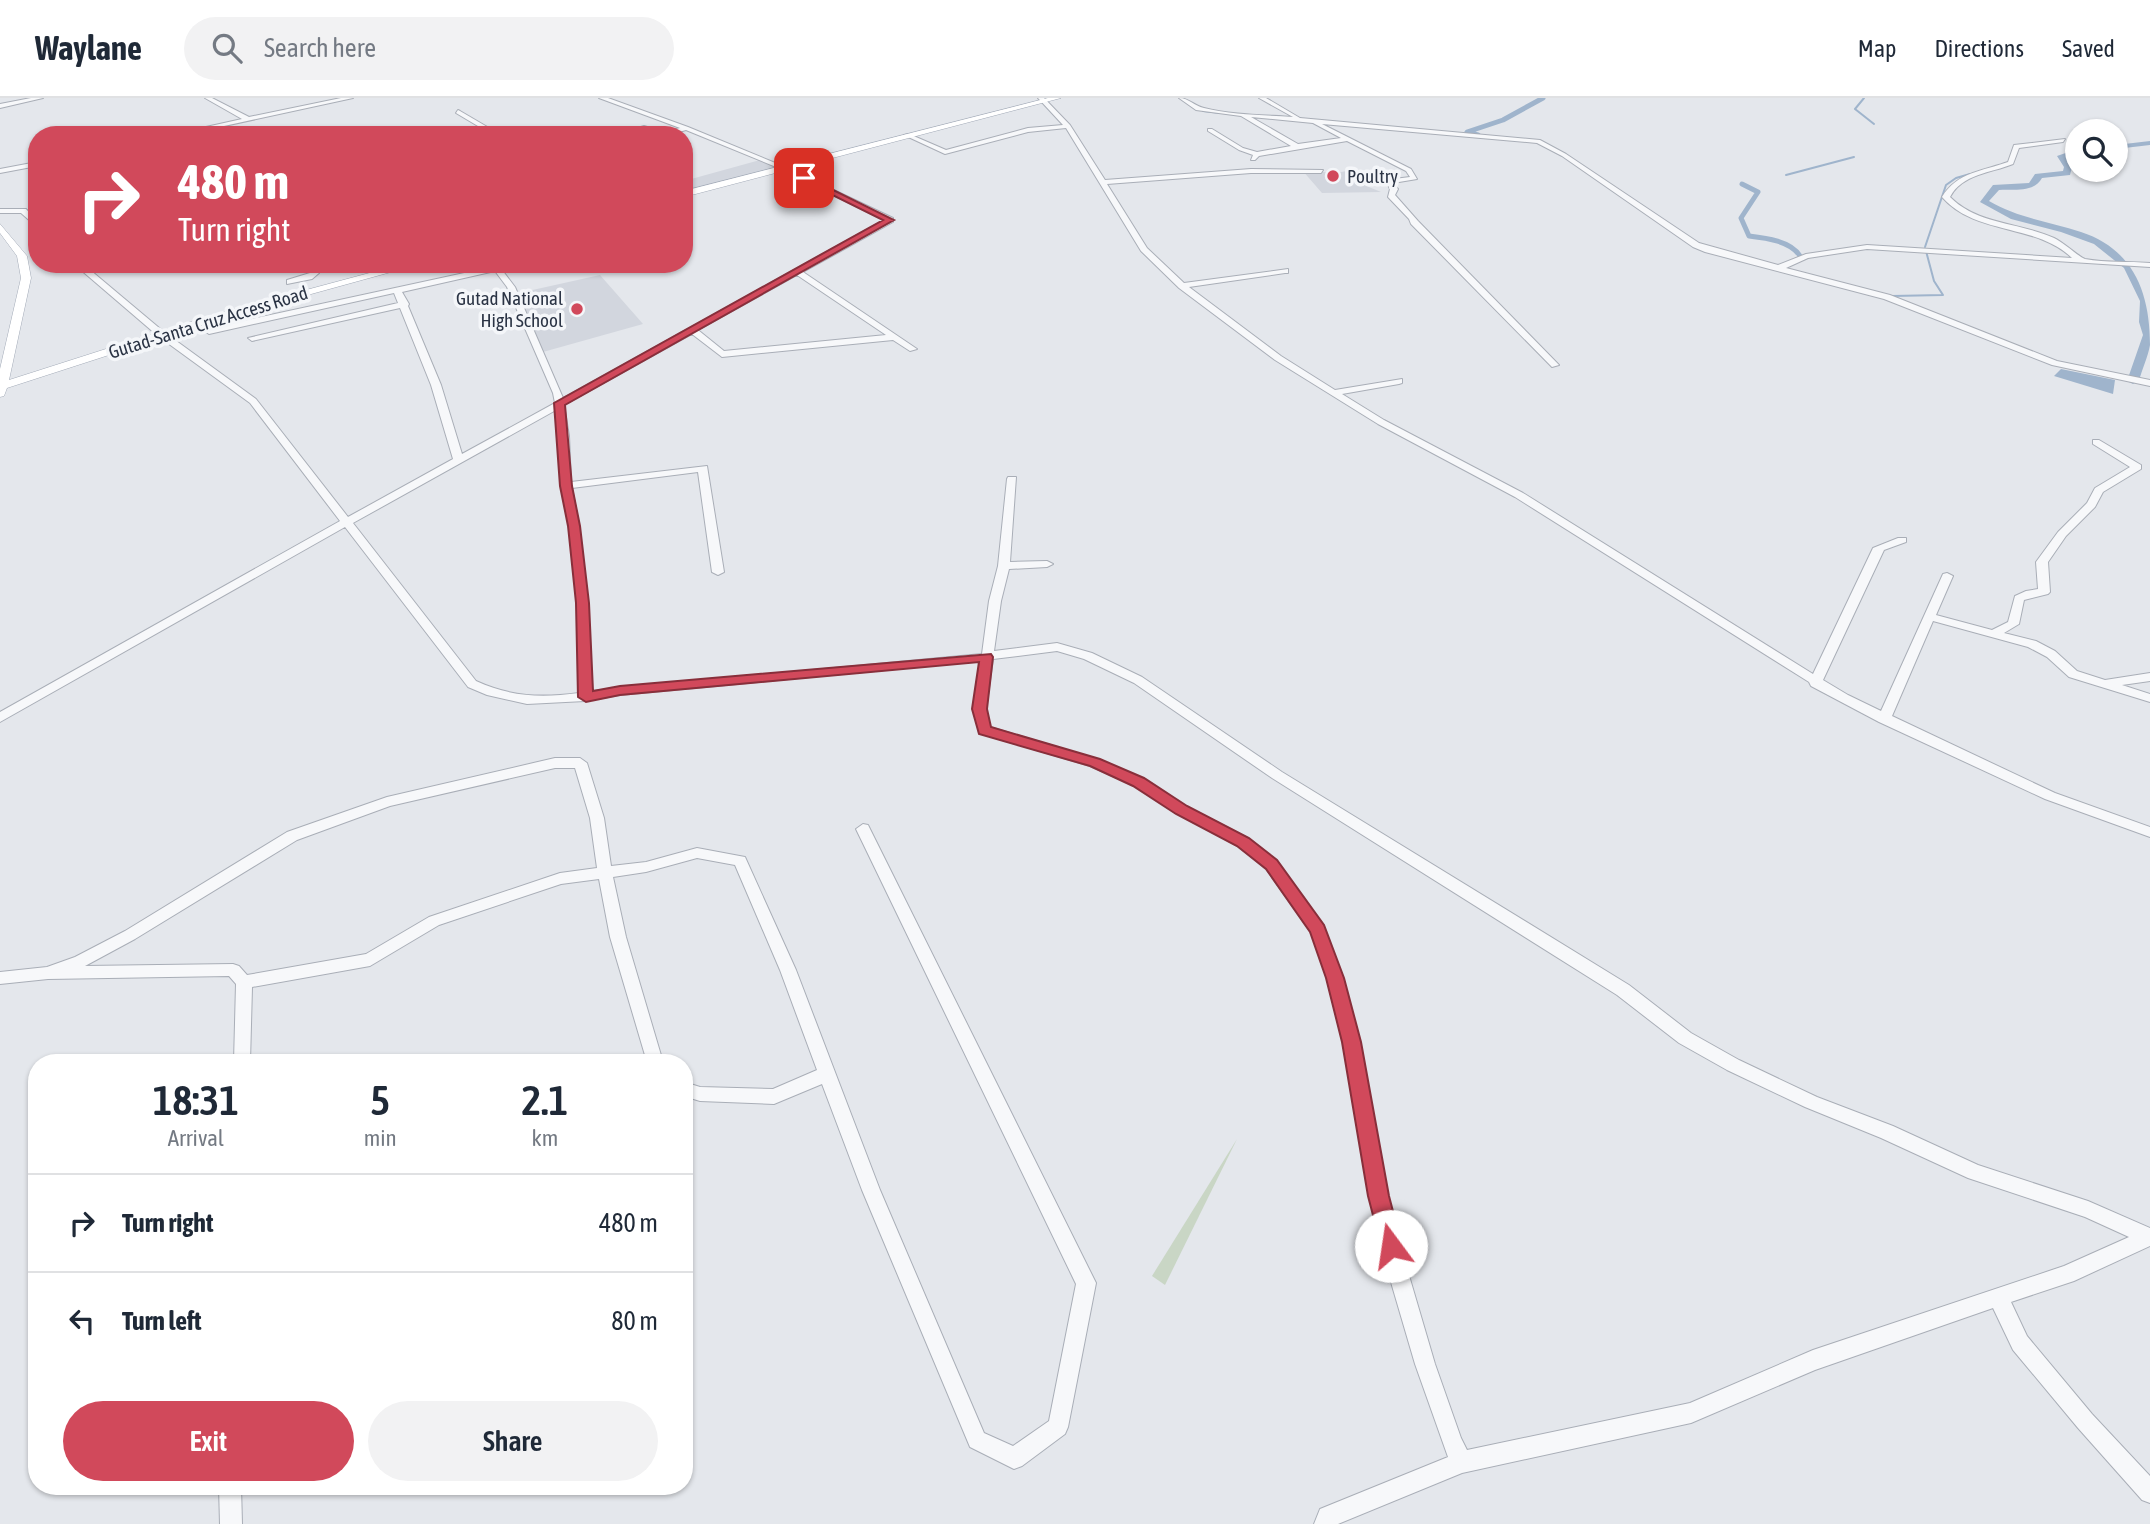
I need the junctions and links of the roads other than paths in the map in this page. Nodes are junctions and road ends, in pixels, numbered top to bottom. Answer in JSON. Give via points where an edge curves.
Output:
{"nodes":[{"id":1,"x":40,"y":98,"type":"edge"},
{"id":2,"x":208,"y":98,"type":"edge"},
{"id":3,"x":350,"y":98,"type":"edge"},
{"id":4,"x":602,"y":98,"type":"edge"},
{"id":5,"x":1057,"y":98,"type":"edge"},
{"id":6,"x":1182,"y":98,"type":"edge"},
{"id":7,"x":1262,"y":98,"type":"edge"},
{"id":8,"x":1043,"y":99,"type":"edge"},
{"id":9,"x":0,"y":106,"type":"edge"},
{"id":10,"x":458,"y":112,"type":"dead end"},
{"id":11,"x":1245,"y":114,"type":"junction"},
{"id":12,"x":1259,"y":115,"type":"junction"},
{"id":13,"x":1297,"y":118,"type":"junction"},
{"id":14,"x":247,"y":119,"type":"junction"},
{"id":15,"x":1311,"y":121,"type":"junction"},
{"id":16,"x":215,"y":126,"type":"edge"},
{"id":17,"x":482,"y":126,"type":"edge"},
{"id":18,"x":680,"y":126,"type":"edge"},
{"id":19,"x":1068,"y":126,"type":"junction"},
{"id":20,"x":1210,"y":130,"type":"dead end"},
{"id":21,"x":693,"y":131,"type":"edge"},
{"id":22,"x":907,"y":135,"type":"junction"},
{"id":23,"x":1351,"y":136,"type":"junction"},
{"id":24,"x":1303,"y":137,"type":"dead end"},
{"id":25,"x":2063,"y":139,"type":"dead end"},
{"id":26,"x":1314,"y":142,"type":"junction"},
{"id":27,"x":1294,"y":147,"type":"dead end"},
{"id":28,"x":1258,"y":154,"type":"junction"},
{"id":29,"x":1239,"y":158,"type":"dead end"},
{"id":30,"x":28,"y":166,"type":"edge"},
{"id":31,"x":783,"y":168,"type":"junction"},
{"id":32,"x":1266,"y":168,"type":"dead end"},
{"id":33,"x":0,"y":171,"type":"edge"},
{"id":34,"x":1251,"y":172,"type":"junction"},
{"id":35,"x":1103,"y":182,"type":"junction"},
{"id":36,"x":693,"y":192,"type":"edge"},
{"id":37,"x":0,"y":211,"type":"edge"},
{"id":38,"x":28,"y":216,"type":"edge"},
{"id":39,"x":0,"y":227,"type":"edge"},
{"id":40,"x":2079,"y":260,"type":"junction"},
{"id":41,"x":2150,"y":265,"type":"edge"},
{"id":42,"x":1779,"y":268,"type":"junction"},
{"id":43,"x":796,"y":271,"type":"junction"},
{"id":44,"x":1285,"y":271,"type":"dead end"},
{"id":45,"x":89,"y":273,"type":"edge"},
{"id":46,"x":315,"y":273,"type":"edge"},
{"id":47,"x":381,"y":273,"type":"edge"},
{"id":48,"x":467,"y":273,"type":"edge"},
{"id":49,"x":501,"y":273,"type":"edge"},
{"id":50,"x":290,"y":282,"type":"dead end"},
{"id":51,"x":1182,"y":286,"type":"junction"},
{"id":52,"x":397,"y":290,"type":"junction"},
{"id":53,"x":405,"y":304,"type":"junction"},
{"id":54,"x":692,"y":328,"type":"junction"},
{"id":55,"x":209,"y":331,"type":"dead end"},
{"id":56,"x":161,"y":334,"type":"junction"},
{"id":57,"x":894,"y":337,"type":"junction"},
{"id":58,"x":252,"y":338,"type":"dead end"},
{"id":59,"x":913,"y":349,"type":"dead end"},
{"id":60,"x":1555,"y":365,"type":"dead end"},
{"id":61,"x":1399,"y":381,"type":"dead end"},
{"id":62,"x":2150,"y":383,"type":"edge"},
{"id":63,"x":1,"y":389,"type":"edge"},
{"id":64,"x":1332,"y":393,"type":"junction"},
{"id":65,"x":559,"y":403,"type":"junction"},
{"id":66,"x":2096,"y":442,"type":"dead end"},
{"id":67,"x":458,"y":459,"type":"junction"},
{"id":68,"x":1012,"y":479,"type":"dead end"},
{"id":69,"x":566,"y":486,"type":"junction"},
{"id":70,"x":345,"y":523,"type":"junction"},
{"id":71,"x":1902,"y":540,"type":"dead end"},
{"id":72,"x":1047,"y":564,"type":"dead end"},
{"id":73,"x":1004,"y":566,"type":"junction"},
{"id":74,"x":718,"y":572,"type":"dead end"},
{"id":75,"x":1947,"y":576,"type":"dead end"},
{"id":76,"x":1930,"y":617,"type":"junction"},
{"id":77,"x":1994,"y":633,"type":"junction"},
{"id":78,"x":986,"y":657,"type":"junction"},
{"id":79,"x":2150,"y":677,"type":"edge"},
{"id":80,"x":1815,"y":683,"type":"junction"},
{"id":81,"x":2099,"y":684,"type":"junction"},
{"id":82,"x":586,"y":697,"type":"junction"},
{"id":83,"x":2150,"y":698,"type":"edge"},
{"id":84,"x":0,"y":718,"type":"edge"},
{"id":85,"x":1884,"y":719,"type":"junction"},
{"id":86,"x":863,"y":830,"type":"dead end"},
{"id":87,"x":2150,"y":832,"type":"edge"},
{"id":88,"x":605,"y":874,"type":"junction"},
{"id":89,"x":78,"y":967,"type":"junction"},
{"id":90,"x":0,"y":978,"type":"edge"},
{"id":91,"x":244,"y":982,"type":"junction"},
{"id":92,"x":242,"y":1054,"type":"edge"},
{"id":93,"x":653,"y":1054,"type":"edge"},
{"id":94,"x":827,"y":1074,"type":"junction"},
{"id":95,"x":693,"y":1092,"type":"edge"},
{"id":96,"x":2146,"y":1239,"type":"edge"},
{"id":97,"x":1998,"y":1297,"type":"junction"},
{"id":98,"x":1462,"y":1462,"type":"junction"},
{"id":99,"x":2150,"y":1492,"type":"edge"},
{"id":100,"x":230,"y":1495,"type":"edge"},
{"id":101,"x":231,"y":1524,"type":"edge"},
{"id":102,"x":1325,"y":1524,"type":"edge"}],
"edges":[{"from":1,"to":9,"type":"street"},
{"from":2,"to":14,"type":"street"},
{"from":3,"to":14,"type":"street"},
{"from":4,"to":18,"type":"street"},
{"from":5,"to":8,"type":"main road"},
{"from":6,"to":11,"type":"street","via":[[1203,110]]},
{"from":7,"to":13,"type":"street"},
{"from":8,"to":19,"type":"street"},
{"from":8,"to":22,"type":"main road"},
{"from":10,"to":17,"type":"street"},
{"from":11,"to":12,"type":"street"},
{"from":11,"to":26,"type":"street","via":[[1297,146]]},
{"from":12,"to":13,"type":"street"},
{"from":12,"to":15,"type":"street","via":[[1285,125]]},
{"from":13,"to":15,"type":"street"},
{"from":14,"to":16,"type":"street"},
{"from":15,"to":23,"type":"street"},
{"from":15,"to":42,"type":"street","via":[[1479,134],[1548,145],[1696,245]]},
{"from":19,"to":22,"type":"street","via":[[1028,130],[945,152]]},
{"from":19,"to":35,"type":"street"},
{"from":20,"to":28,"type":"street"},
{"from":21,"to":31,"type":"street"},
{"from":22,"to":31,"type":"main road"},
{"from":23,"to":26,"type":"street"},
{"from":23,"to":60,"type":"street","via":[[1409,170],[1414,179],[1388,181],[1394,189],[1391,195]]},
{"from":24,"to":26,"type":"street"},
{"from":25,"to":40,"type":"street","via":[[2016,146],[2011,163],[1962,179],[1947,197],[1957,208],[1982,219],[2051,238]]},
{"from":27,"to":28,"type":"street"},
{"from":28,"to":29,"type":"street"},
{"from":28,"to":34,"type":"street"},
{"from":30,"to":33,"type":"street"},
{"from":31,"to":36,"type":"main road"},
{"from":31,"to":43,"type":"street","via":[[890,220]]},
{"from":32,"to":34,"type":"street","via":[[1306,165],[1321,171]]},
{"from":34,"to":35,"type":"street"},
{"from":35,"to":51,"type":"street","via":[[1144,249]]},
{"from":37,"to":38,"type":"street","via":[[23,211]]},
{"from":39,"to":63,"type":"main road","via":[[22,256],[26,278]]},
{"from":40,"to":41,"type":"street"},
{"from":40,"to":42,"type":"street","via":[[1865,247],[1806,256]]},
{"from":42,"to":62,"type":"street","via":[[1887,297],[2055,363]]},
{"from":43,"to":54,"type":"street"},
{"from":43,"to":57,"type":"street"},
{"from":44,"to":51,"type":"street"},
{"from":45,"to":56,"type":"street"},
{"from":46,"to":50,"type":"street"},
{"from":47,"to":56,"type":"main road","name":"Gutad-Santa Cruz Access Road"},
{"from":48,"to":52,"type":"street"},
{"from":49,"to":65,"type":"street","via":[[556,385]]},
{"from":51,"to":64,"type":"street"},
{"from":52,"to":53,"type":"street"},
{"from":52,"to":55,"type":"street"},
{"from":53,"to":58,"type":"street"},
{"from":53,"to":67,"type":"street"},
{"from":54,"to":57,"type":"street","via":[[722,354]]},
{"from":54,"to":65,"type":"street"},
{"from":56,"to":63,"type":"main road","name":"Gutad-Santa Cruz Access Road"},
{"from":56,"to":70,"type":"street","via":[[253,401]]},
{"from":57,"to":59,"type":"street"},
{"from":61,"to":64,"type":"street"},
{"from":64,"to":80,"type":"street","via":[[1519,495]]},
{"from":65,"to":67,"type":"street"},
{"from":65,"to":69,"type":"street"},
{"from":66,"to":77,"type":"street","via":[[2137,467],[2099,490],[2042,562],[2044,592],[2019,598],[2014,624]]},
{"from":67,"to":70,"type":"street"},
{"from":68,"to":73,"type":"street"},
{"from":69,"to":74,"type":"street","via":[[703,468]]},
{"from":69,"to":82,"type":"street","via":[[583,603]]},
{"from":70,"to":82,"type":"street","via":[[472,684],[495,697],[530,702]]},
{"from":70,"to":84,"type":"street"},
{"from":71,"to":80,"type":"street","via":[[1878,548]]},
{"from":72,"to":73,"type":"street"},
{"from":73,"to":78,"type":"street"},
{"from":75,"to":76,"type":"street"},
{"from":76,"to":77,"type":"street"},
{"from":76,"to":85,"type":"street"},
{"from":77,"to":81,"type":"street","via":[[2043,649],[2073,674]]},
{"from":78,"to":82,"type":"street"},
{"from":78,"to":96,"type":"street","via":[[1057,648],[1088,656],[1138,680],[1276,775],[1623,990],[1685,1038],[1733,1065],[1974,1172],[2088,1210]]},
{"from":78,"to":98,"type":"street","via":[[980,709],[984,730],[1095,763],[1243,842],[1271,864],[1318,930],[1351,1042],[1398,1272],[1425,1364]]},
{"from":79,"to":81,"type":"street"},
{"from":80,"to":85,"type":"street"},
{"from":81,"to":83,"type":"street"},
{"from":85,"to":87,"type":"street","via":[[2050,796]]},
{"from":86,"to":94,"type":"street","via":[[1086,1283],[1058,1427],[1014,1458],[977,1440]]},
{"from":88,"to":89,"type":"street","via":[[597,818],[580,764],[555,763],[387,802],[292,836]]},
{"from":88,"to":91,"type":"street","via":[[560,879],[434,921],[370,960]]},
{"from":88,"to":93,"type":"street","via":[[618,937]]},
{"from":88,"to":94,"type":"street","via":[[697,853],[740,861]]},
{"from":89,"to":90,"type":"street"},
{"from":89,"to":91,"type":"street","via":[[233,970]]},
{"from":91,"to":92,"type":"street"},
{"from":94,"to":95,"type":"street","via":[[774,1097]]},
{"from":96,"to":97,"type":"street","via":[[2067,1274]]},
{"from":97,"to":98,"type":"street","via":[[1813,1360],[1691,1413]]},
{"from":97,"to":99,"type":"street","via":[[2020,1343]]},
{"from":98,"to":102,"type":"street","via":[[1328,1517]]},
{"from":100,"to":101,"type":"street"}]}
